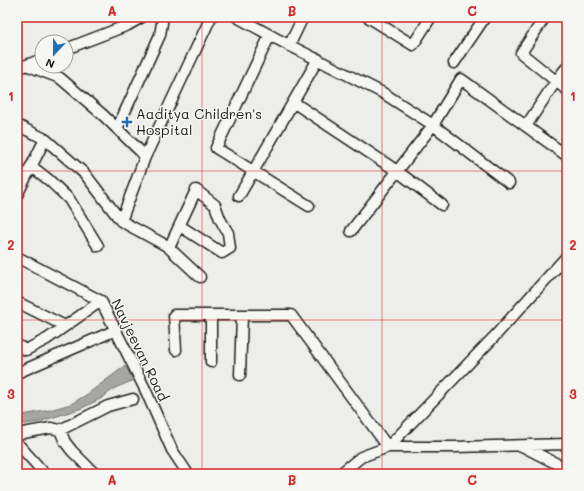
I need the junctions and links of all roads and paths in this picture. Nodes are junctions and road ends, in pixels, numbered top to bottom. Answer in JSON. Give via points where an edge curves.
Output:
{"nodes":[{"id":1,"x":142,"y":17,"type":"edge"},
{"id":2,"x":163,"y":17,"type":"edge"},
{"id":3,"x":211,"y":17,"type":"edge"},
{"id":4,"x":237,"y":17,"type":"edge"},
{"id":5,"x":303,"y":17,"type":"edge"},
{"id":6,"x":431,"y":17,"type":"edge"},
{"id":7,"x":485,"y":17,"type":"edge"},
{"id":8,"x":545,"y":17,"type":"edge"},
{"id":9,"x":372,"y":18,"type":"edge"},
{"id":10,"x":270,"y":35,"type":"junction"},
{"id":11,"x":74,"y":46,"type":"edge"},
{"id":12,"x":289,"y":46,"type":"junction"},
{"id":13,"x":318,"y":59,"type":"junction"},
{"id":14,"x":34,"y":62,"type":"edge"},
{"id":15,"x":454,"y":63,"type":"dead end"},
{"id":16,"x":22,"y":67,"type":"edge"},
{"id":17,"x":567,"y":67,"type":"edge"},
{"id":18,"x":556,"y":81,"type":"junction"},
{"id":19,"x":567,"y":90,"type":"edge"},
{"id":20,"x":293,"y":102,"type":"junction"},
{"id":21,"x":17,"y":125,"type":"edge"},
{"id":22,"x":432,"y":125,"type":"junction"},
{"id":23,"x":526,"y":126,"type":"junction"},
{"id":24,"x":118,"y":129,"type":"junction"},
{"id":25,"x":45,"y":139,"type":"junction"},
{"id":26,"x":567,"y":156,"type":"edge"},
{"id":27,"x":145,"y":157,"type":"junction"},
{"id":28,"x":31,"y":166,"type":"junction"},
{"id":29,"x":253,"y":171,"type":"junction"},
{"id":30,"x":397,"y":171,"type":"junction"},
{"id":31,"x":510,"y":183,"type":"dead end"},
{"id":32,"x":17,"y":195,"type":"edge"},
{"id":33,"x":239,"y":196,"type":"dead end"},
{"id":34,"x":442,"y":205,"type":"dead end"},
{"id":35,"x":309,"y":206,"type":"dead end"},
{"id":36,"x":121,"y":221,"type":"junction"},
{"id":37,"x":180,"y":226,"type":"junction"},
{"id":38,"x":351,"y":231,"type":"dead end"},
{"id":39,"x":98,"y":246,"type":"dead end"},
{"id":40,"x":169,"y":248,"type":"junction"},
{"id":41,"x":567,"y":256,"type":"edge"},
{"id":42,"x":17,"y":258,"type":"edge"},
{"id":43,"x":200,"y":277,"type":"dead end"},
{"id":44,"x":101,"y":301,"type":"junction"},
{"id":45,"x":17,"y":302,"type":"edge"},
{"id":46,"x":211,"y":315,"type":"junction"},
{"id":47,"x":242,"y":315,"type":"junction"},
{"id":48,"x":65,"y":326,"type":"junction"},
{"id":49,"x":116,"y":330,"type":"junction"},
{"id":50,"x":17,"y":345,"type":"edge"},
{"id":51,"x":176,"y":350,"type":"dead end"},
{"id":52,"x":212,"y":362,"type":"dead end"},
{"id":53,"x":17,"y":373,"type":"edge"},
{"id":54,"x":240,"y":375,"type":"dead end"},
{"id":55,"x":133,"y":399,"type":"dead end"},
{"id":56,"x":60,"y":430,"type":"junction"},
{"id":57,"x":17,"y":436,"type":"edge"},
{"id":58,"x":17,"y":443,"type":"edge"},
{"id":59,"x":567,"y":444,"type":"edge"},
{"id":60,"x":520,"y":445,"type":"junction"},
{"id":61,"x":388,"y":447,"type":"junction"},
{"id":62,"x":567,"y":469,"type":"edge"},
{"id":63,"x":45,"y":474,"type":"edge"},
{"id":64,"x":95,"y":474,"type":"edge"},
{"id":65,"x":188,"y":474,"type":"edge"},
{"id":66,"x":340,"y":474,"type":"edge"}],
"edges":[{"from":1,"to":11,"type":"street"},
{"from":2,"to":24,"type":"street","via":[[160,35]]},
{"from":3,"to":27,"type":"street"},
{"from":4,"to":10,"type":"street"},
{"from":5,"to":12,"type":"street"},
{"from":6,"to":9,"type":"street","via":[[413,44]]},
{"from":7,"to":15,"type":"street"},
{"from":8,"to":18,"type":"street","via":[[521,53]]},
{"from":10,"to":12,"type":"street"},
{"from":10,"to":29,"type":"street","via":[[216,148]]},
{"from":12,"to":13,"type":"street"},
{"from":13,"to":20,"type":"street"},
{"from":13,"to":22,"type":"street","via":[[384,92]]},
{"from":14,"to":16,"type":"street"},
{"from":16,"to":24,"type":"street","via":[[60,78]]},
{"from":17,"to":18,"type":"street"},
{"from":18,"to":19,"type":"street"},
{"from":18,"to":23,"type":"street"},
{"from":20,"to":29,"type":"street"},
{"from":20,"to":30,"type":"street"},
{"from":21,"to":25,"type":"street"},
{"from":22,"to":23,"type":"street","via":[[461,79]]},
{"from":22,"to":30,"type":"street"},
{"from":22,"to":31,"type":"street"},
{"from":23,"to":26,"type":"street"},
{"from":24,"to":27,"type":"street"},
{"from":25,"to":28,"type":"street"},
{"from":25,"to":36,"type":"street","via":[[85,174]]},
{"from":27,"to":36,"type":"street"},
{"from":28,"to":32,"type":"street"},
{"from":28,"to":39,"type":"street","via":[[69,199]]},
{"from":29,"to":33,"type":"street"},
{"from":29,"to":35,"type":"street"},
{"from":30,"to":34,"type":"street"},
{"from":30,"to":38,"type":"street"},
{"from":36,"to":40,"type":"street"},
{"from":37,"to":37,"type":"street","via":[[196,190],[215,204],[228,233],[230,248],[222,253]]},
{"from":37,"to":40,"type":"street"},
{"from":40,"to":43,"type":"street"},
{"from":41,"to":61,"type":"street","via":[[494,337]]},
{"from":42,"to":44,"type":"street","name":"Navjeevan Road"},
{"from":44,"to":48,"type":"street"},
{"from":44,"to":49,"type":"street","name":"Navjeevan Road"},
{"from":45,"to":48,"type":"street"},
{"from":46,"to":47,"type":"street"},
{"from":46,"to":51,"type":"street","via":[[174,315]]},
{"from":46,"to":52,"type":"street"},
{"from":47,"to":54,"type":"street"},
{"from":47,"to":61,"type":"street","via":[[291,315]]},
{"from":48,"to":50,"type":"street","via":[[26,350]]},
{"from":49,"to":53,"type":"street"},
{"from":49,"to":65,"type":"street","name":"Navjeevan Road","via":[[172,450]]},
{"from":55,"to":56,"type":"street","via":[[108,406]]},
{"from":56,"to":57,"type":"street","via":[[51,428]]},
{"from":56,"to":64,"type":"street","via":[[65,442]]},
{"from":58,"to":63,"type":"street"},
{"from":59,"to":60,"type":"street"},
{"from":60,"to":61,"type":"street"},
{"from":60,"to":62,"type":"street"},
{"from":61,"to":66,"type":"street","via":[[361,457]]}]}
